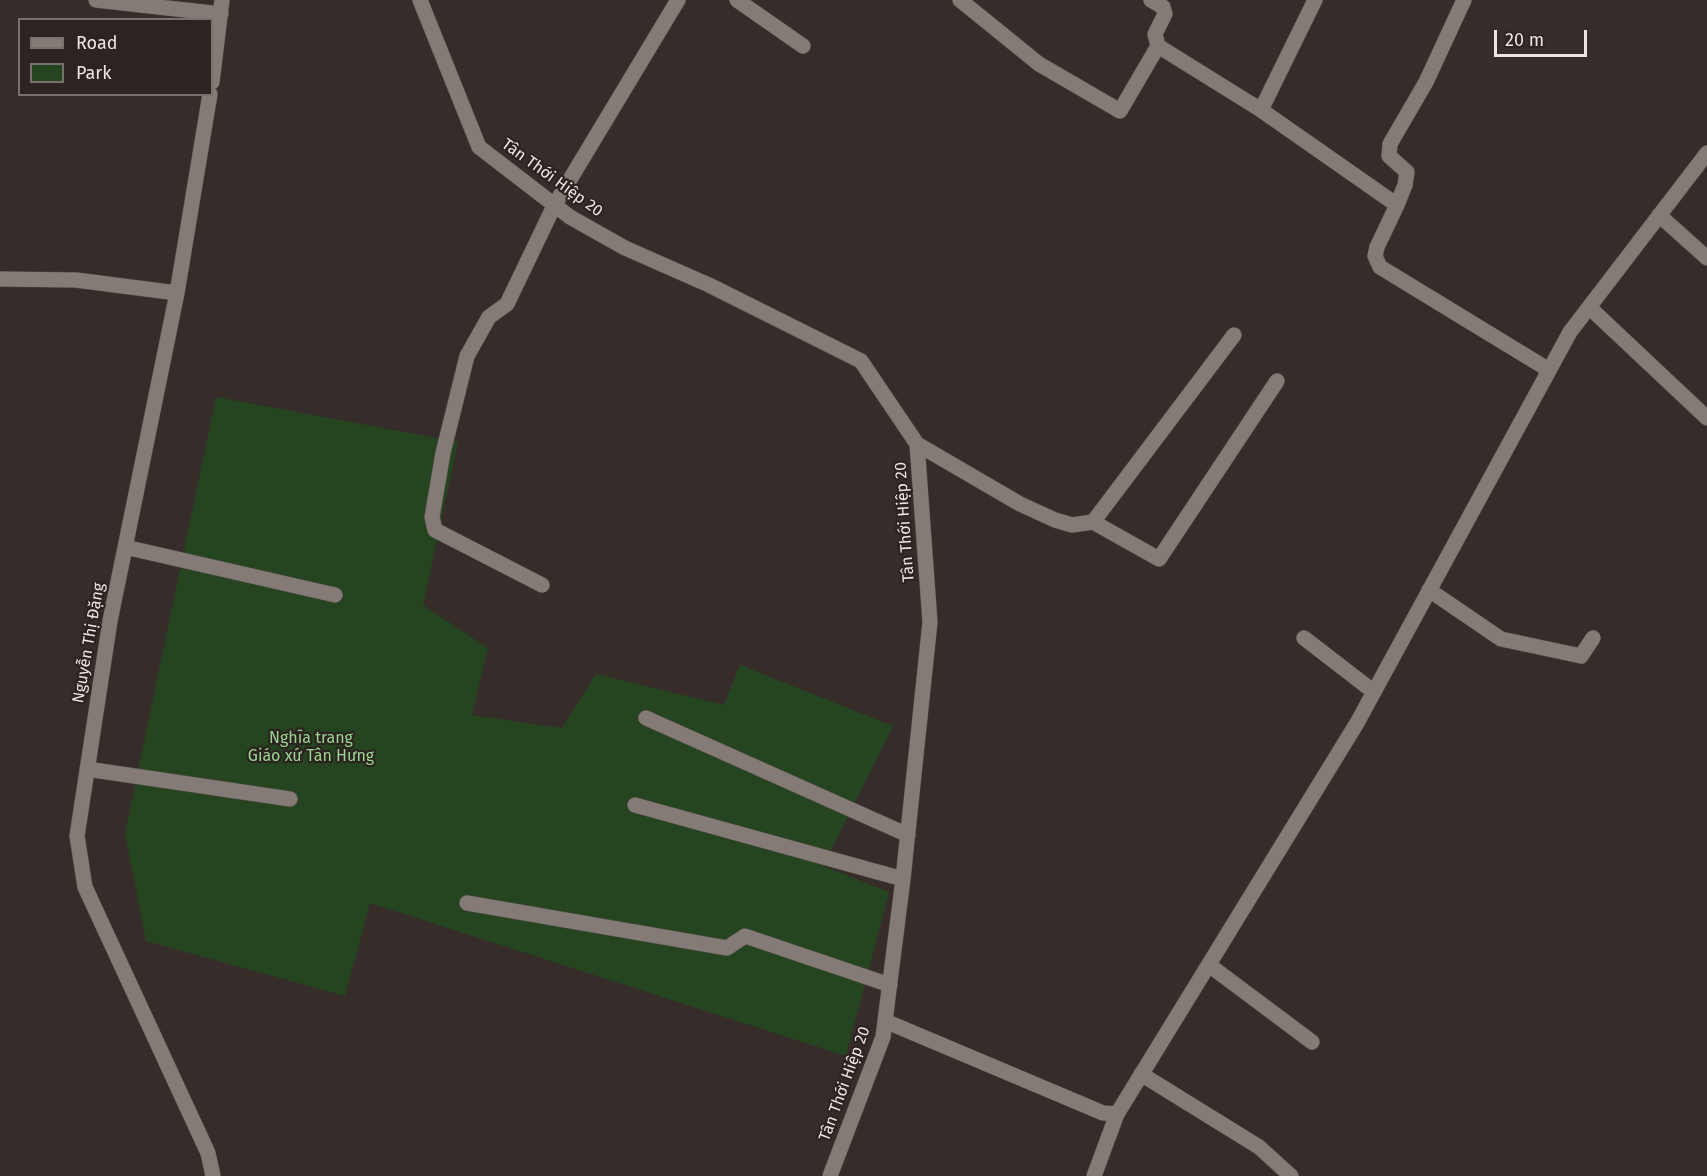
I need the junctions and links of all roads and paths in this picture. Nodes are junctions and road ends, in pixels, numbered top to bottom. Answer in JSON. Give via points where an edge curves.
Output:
{"nodes":[{"id":1,"x":96,"y":0,"type":"edge"},
{"id":2,"x":420,"y":0,"type":"edge"},
{"id":3,"x":678,"y":0,"type":"edge"},
{"id":4,"x":737,"y":0,"type":"edge"},
{"id":5,"x":960,"y":0,"type":"edge"},
{"id":6,"x":1151,"y":0,"type":"edge"},
{"id":7,"x":1315,"y":0,"type":"edge"},
{"id":8,"x":1464,"y":0,"type":"edge"},
{"id":9,"x":221,"y":7,"type":"edge"},
{"id":10,"x":803,"y":46,"type":"dead end"},
{"id":11,"x":1158,"y":46,"type":"junction"},
{"id":12,"x":213,"y":74,"type":"edge"},
{"id":13,"x":210,"y":96,"type":"edge"},
{"id":14,"x":1262,"y":110,"type":"junction"},
{"id":15,"x":1707,"y":153,"type":"edge"},
{"id":16,"x":1396,"y":205,"type":"junction"},
{"id":17,"x":554,"y":206,"type":"junction"},
{"id":18,"x":1659,"y":215,"type":"junction"},
{"id":19,"x":1707,"y":258,"type":"edge"},
{"id":20,"x":0,"y":279,"type":"edge"},
{"id":21,"x":177,"y":293,"type":"junction"},
{"id":22,"x":1588,"y":307,"type":"junction"},
{"id":23,"x":1234,"y":335,"type":"dead end"},
{"id":24,"x":1549,"y":370,"type":"junction"},
{"id":25,"x":1277,"y":381,"type":"dead end"},
{"id":26,"x":1707,"y":418,"type":"edge"},
{"id":27,"x":917,"y":444,"type":"junction"},
{"id":28,"x":1093,"y":522,"type":"junction"},
{"id":29,"x":125,"y":547,"type":"junction"},
{"id":30,"x":542,"y":585,"type":"dead end"},
{"id":31,"x":1429,"y":591,"type":"junction"},
{"id":32,"x":335,"y":595,"type":"dead end"},
{"id":33,"x":1304,"y":638,"type":"dead end"},
{"id":34,"x":1593,"y":638,"type":"dead end"},
{"id":35,"x":1374,"y":692,"type":"junction"},
{"id":36,"x":646,"y":718,"type":"dead end"},
{"id":37,"x":87,"y":769,"type":"junction"},
{"id":38,"x":290,"y":799,"type":"dead end"},
{"id":39,"x":634,"y":804,"type":"dead end"},
{"id":40,"x":908,"y":835,"type":"junction"},
{"id":41,"x":903,"y":879,"type":"junction"},
{"id":42,"x":467,"y":903,"type":"dead end"},
{"id":43,"x":1209,"y":965,"type":"junction"},
{"id":44,"x":890,"y":985,"type":"junction"},
{"id":45,"x":885,"y":1021,"type":"junction"},
{"id":46,"x":1312,"y":1042,"type":"dead end"},
{"id":47,"x":1142,"y":1074,"type":"junction"},
{"id":48,"x":1117,"y":1114,"type":"junction"},
{"id":49,"x":213,"y":1176,"type":"edge"},
{"id":50,"x":830,"y":1176,"type":"edge"},
{"id":51,"x":1094,"y":1176,"type":"edge"},
{"id":52,"x":1291,"y":1176,"type":"edge"}],
"edges":[{"from":1,"to":9,"type":"street"},
{"from":2,"to":17,"type":"street","name":"Tân Thới Hiệp 20","via":[[479,147]]},
{"from":3,"to":17,"type":"street"},
{"from":4,"to":10,"type":"street"},
{"from":5,"to":11,"type":"street","via":[[1039,64],[1120,111]]},
{"from":6,"to":11,"type":"street","via":[[1163,7],[1165,14],[1155,34]]},
{"from":7,"to":14,"type":"street"},
{"from":8,"to":16,"type":"street","via":[[1426,82],[1390,144],[1389,156],[1407,172],[1406,185]]},
{"from":9,"to":12,"type":"street"},
{"from":11,"to":14,"type":"street"},
{"from":13,"to":21,"type":"street","name":"Nguyễn Thị Đặng"},
{"from":14,"to":16,"type":"street"},
{"from":15,"to":18,"type":"street"},
{"from":16,"to":24,"type":"street","via":[[1377,247],[1375,256],[1380,267]]},
{"from":17,"to":27,"type":"street","name":"Tân Thới Hiệp 20","via":[[625,248],[861,361]]},
{"from":17,"to":30,"type":"street","via":[[507,304],[489,317],[467,356],[432,517],[440,533]]},
{"from":18,"to":19,"type":"street"},
{"from":18,"to":22,"type":"street"},
{"from":20,"to":21,"type":"street","via":[[76,280]]},
{"from":21,"to":29,"type":"street","name":"Nguyễn Thị Đặng"},
{"from":22,"to":24,"type":"street"},
{"from":22,"to":26,"type":"street"},
{"from":23,"to":28,"type":"street"},
{"from":24,"to":31,"type":"street"},
{"from":25,"to":28,"type":"street","via":[[1159,559]]},
{"from":27,"to":28,"type":"street","via":[[1055,520],[1072,525]]},
{"from":27,"to":40,"type":"street","name":"Tân Thới Hiệp 20","via":[[930,622]]},
{"from":29,"to":32,"type":"street"},
{"from":29,"to":37,"type":"street","name":"Nguyễn Thị Đặng"},
{"from":31,"to":34,"type":"street","via":[[1500,639],[1581,656]]},
{"from":31,"to":35,"type":"street"},
{"from":33,"to":35,"type":"street"},
{"from":35,"to":43,"type":"street"},
{"from":36,"to":40,"type":"street"},
{"from":37,"to":38,"type":"street"},
{"from":37,"to":49,"type":"street","name":"Nguyễn Thị Đặng","via":[[77,836],[85,887],[208,1153]]},
{"from":39,"to":41,"type":"street"},
{"from":40,"to":41,"type":"street","name":"Tân Thới Hiệp 20"},
{"from":41,"to":44,"type":"street","name":"Tân Thới Hiệp 20"},
{"from":42,"to":44,"type":"street","via":[[727,948],[745,936]]},
{"from":43,"to":46,"type":"street"},
{"from":43,"to":47,"type":"street"},
{"from":44,"to":45,"type":"street","name":"Tân Thới Hiệp 20"},
{"from":45,"to":48,"type":"street","via":[[1103,1113]]},
{"from":45,"to":50,"type":"street","name":"Tân Thới Hiệp 20","via":[[883,1037]]},
{"from":47,"to":48,"type":"street"},
{"from":47,"to":52,"type":"street","via":[[1259,1147]]},
{"from":48,"to":51,"type":"street"}]}
